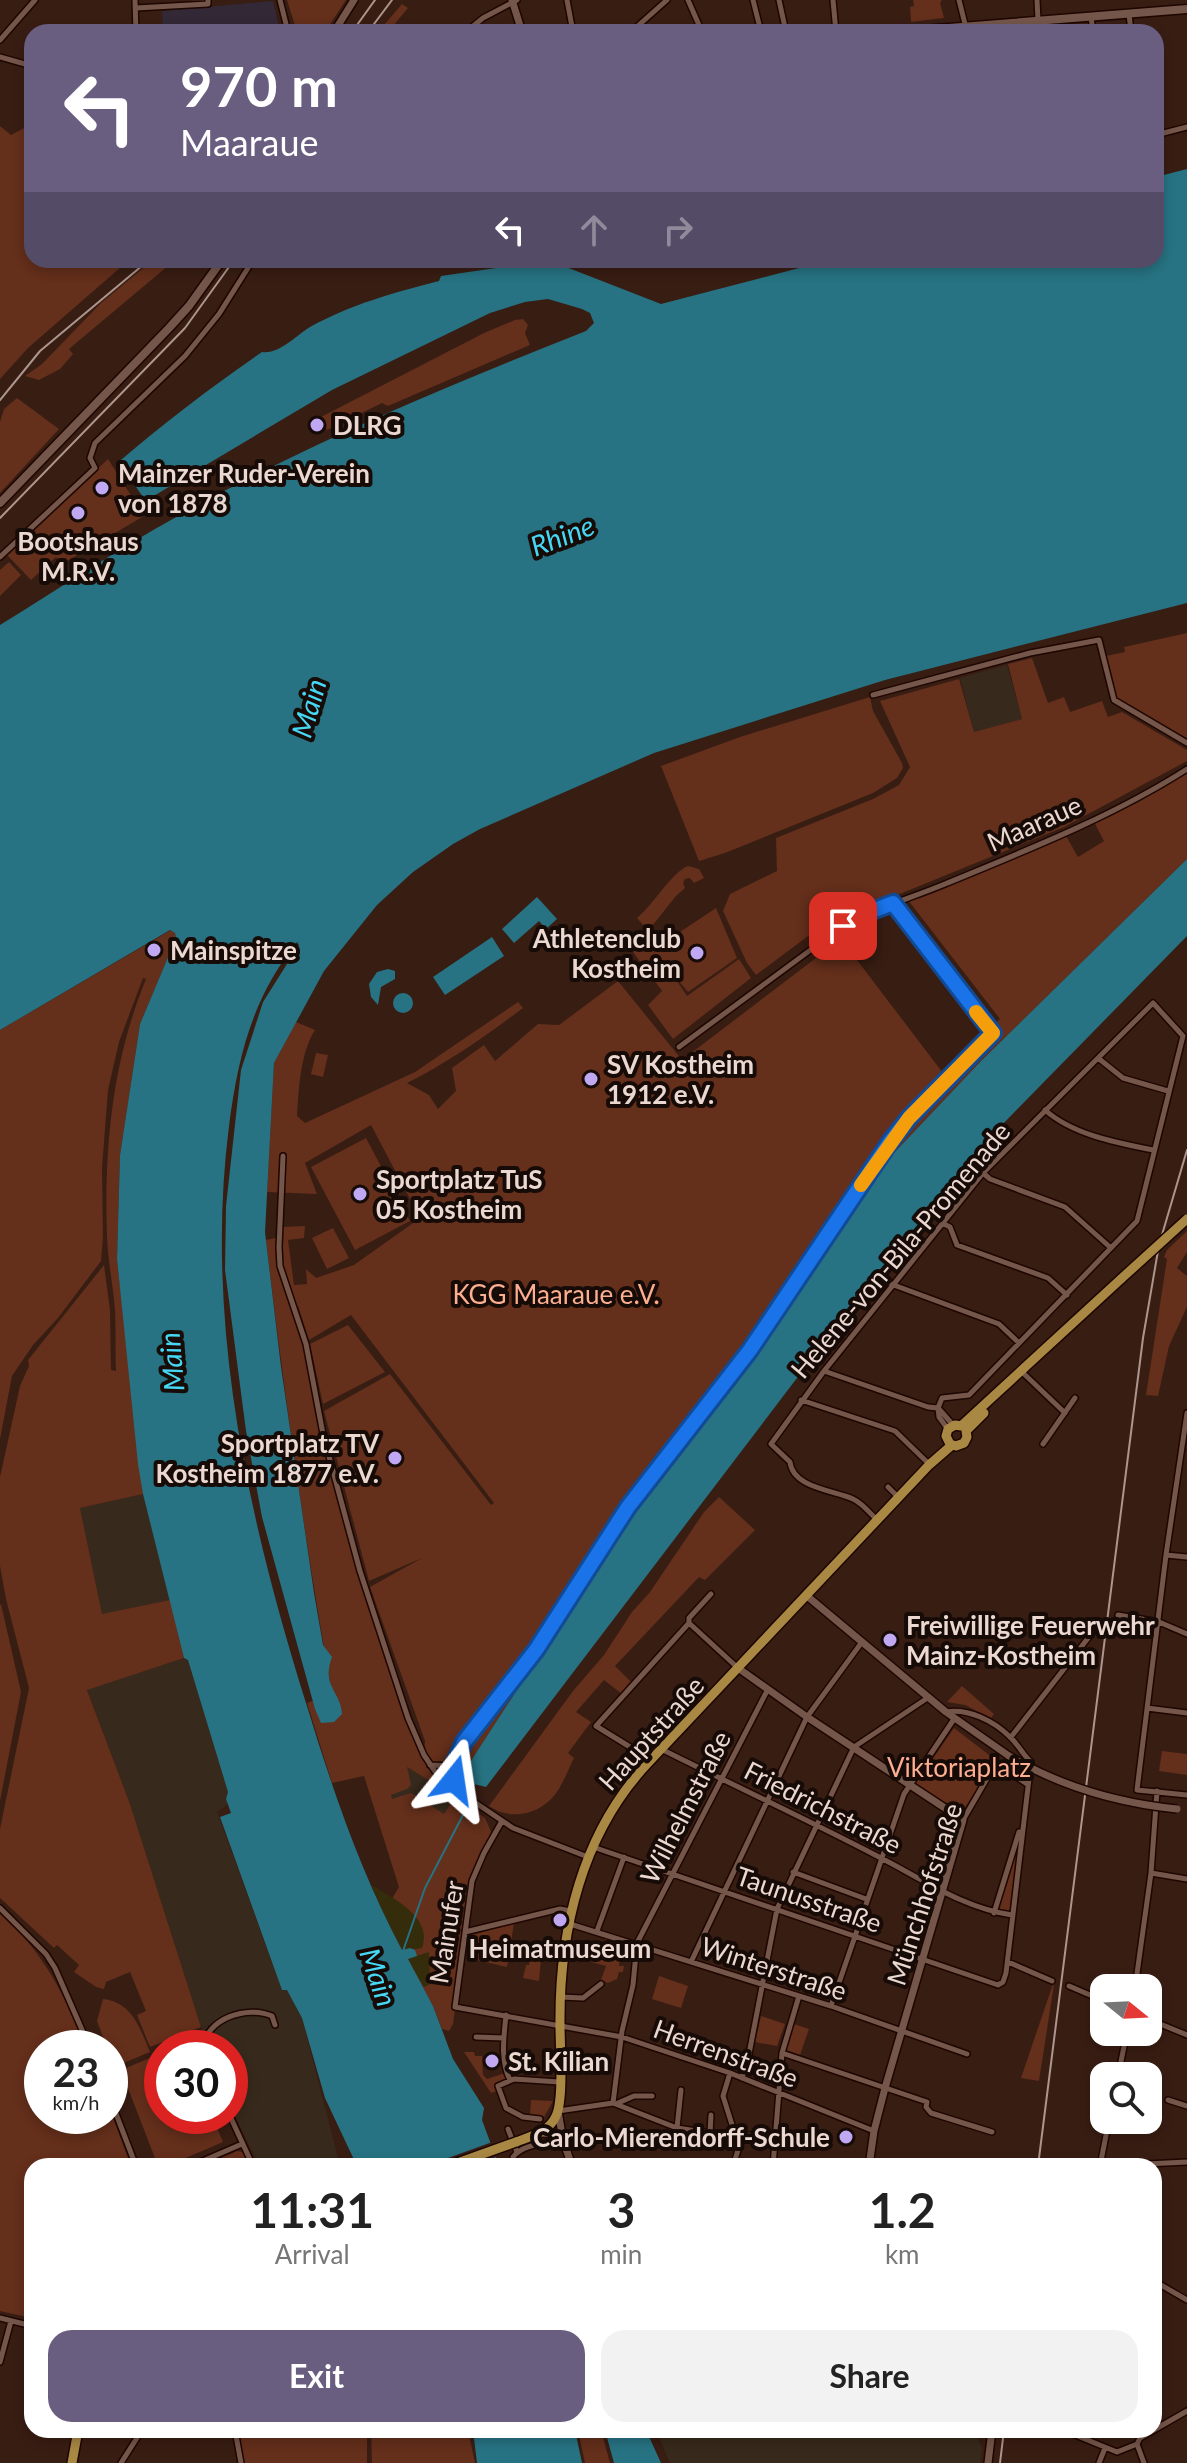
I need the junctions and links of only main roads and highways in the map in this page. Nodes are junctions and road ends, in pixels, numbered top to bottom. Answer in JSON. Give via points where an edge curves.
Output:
{"nodes":[{"id":1,"x":1187,"y":9,"type":"edge"},
{"id":2,"x":1011,"y":24,"type":"edge"},
{"id":3,"x":217,"y":268,"type":"edge"},
{"id":4,"x":0,"y":503,"type":"edge"},
{"id":5,"x":1187,"y":1219,"type":"edge"},
{"id":6,"x":957,"y":1428,"type":"junction"},
{"id":7,"x":949,"y":1443,"type":"junction"},
{"id":8,"x":477,"y":2158,"type":"edge"},
{"id":9,"x":77,"y":2438,"type":"edge"},
{"id":10,"x":72,"y":2463,"type":"edge"}],
"edges":[{"from":1,"to":2,"type":"main road"},
{"from":3,"to":4,"type":"main road","via":[[169,328]]},
{"from":5,"to":6,"type":"main road","bridge":true},
{"from":6,"to":7,"type":"main road"},
{"from":6,"to":7,"type":"main road","name":"Hauptstraße","via":[[964,1443]]},
{"from":7,"to":8,"type":"main road","name":"Hauptstraße","bridge":true,"via":[[618,1799],[590,1852],[571,1911],[560,1997],[558,2111],[553,2122],[516,2147]]},
{"from":9,"to":10,"type":"main road"}]}
